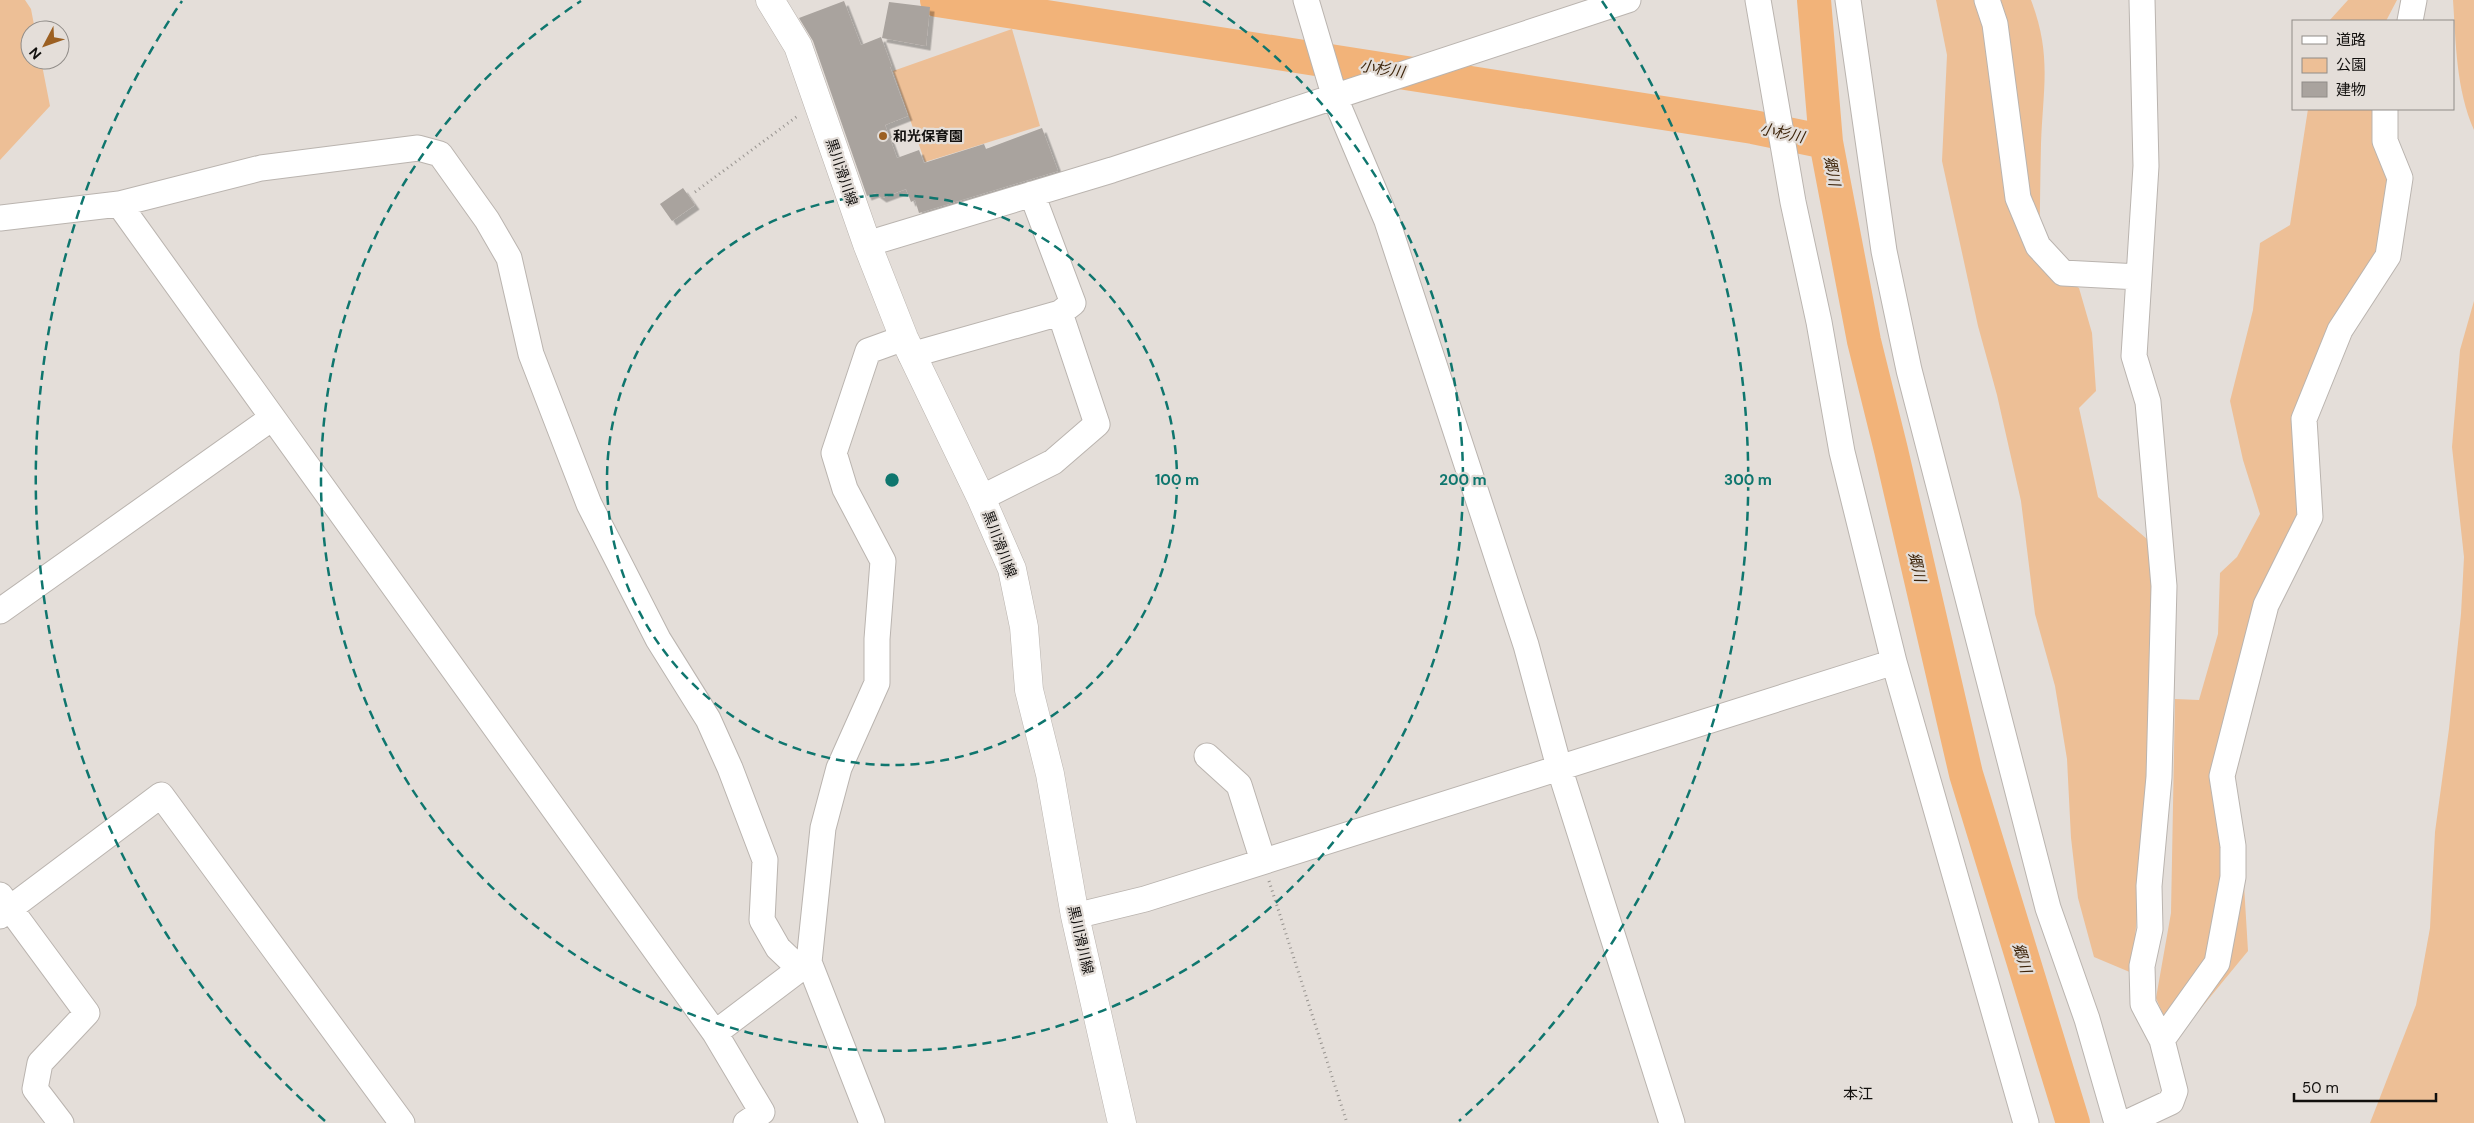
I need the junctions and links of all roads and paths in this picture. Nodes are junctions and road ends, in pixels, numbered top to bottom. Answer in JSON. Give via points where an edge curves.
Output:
{"nodes":[{"id":1,"x":770,"y":0,"type":"edge"},
{"id":2,"x":1306,"y":0,"type":"edge"},
{"id":3,"x":1628,"y":0,"type":"edge"},
{"id":4,"x":1758,"y":0,"type":"edge"},
{"id":5,"x":1848,"y":0,"type":"edge"},
{"id":6,"x":1986,"y":0,"type":"edge"},
{"id":7,"x":2142,"y":0,"type":"edge"},
{"id":8,"x":2414,"y":0,"type":"edge"},
{"id":9,"x":2410,"y":20,"type":"edge"},
{"id":10,"x":1335,"y":98,"type":"junction"},
{"id":11,"x":817,"y":102,"type":"junction"},
{"id":12,"x":2385,"y":110,"type":"edge"},
{"id":13,"x":695,"y":192,"type":"dead end"},
{"id":14,"x":1032,"y":194,"type":"junction"},
{"id":15,"x":119,"y":204,"type":"junction"},
{"id":16,"x":0,"y":218,"type":"edge"},
{"id":17,"x":867,"y":244,"type":"junction"},
{"id":18,"x":2139,"y":277,"type":"junction"},
{"id":19,"x":1060,"y":313,"type":"junction"},
{"id":20,"x":908,"y":346,"type":"junction"},
{"id":21,"x":272,"y":418,"type":"junction"},
{"id":22,"x":981,"y":498,"type":"junction"},
{"id":23,"x":0,"y":611,"type":"edge"},
{"id":24,"x":1894,"y":662,"type":"junction"},
{"id":25,"x":1206,"y":756,"type":"dead end"},
{"id":26,"x":1559,"y":767,"type":"junction"},
{"id":27,"x":1263,"y":861,"type":"junction"},
{"id":28,"x":3,"y":907,"type":"edge"},
{"id":29,"x":1075,"y":916,"type":"junction"},
{"id":30,"x":804,"y":965,"type":"junction"},
{"id":31,"x":715,"y":1033,"type":"junction"},
{"id":32,"x":2162,"y":1040,"type":"junction"},
{"id":33,"x":61,"y":1123,"type":"edge"},
{"id":34,"x":402,"y":1123,"type":"edge"},
{"id":35,"x":746,"y":1123,"type":"edge"},
{"id":36,"x":872,"y":1123,"type":"edge"},
{"id":37,"x":1122,"y":1123,"type":"edge"},
{"id":38,"x":1347,"y":1123,"type":"edge"},
{"id":39,"x":1672,"y":1123,"type":"edge"},
{"id":40,"x":2026,"y":1123,"type":"edge"},
{"id":41,"x":2117,"y":1123,"type":"edge"},
{"id":42,"x":2126,"y":1123,"type":"edge"}],
"edges":[{"from":1,"to":11,"type":"main road","name":"黒川滑川線","via":[[798,46]]},
{"from":2,"to":10,"type":"street"},
{"from":3,"to":10,"type":"street"},
{"from":4,"to":24,"type":"street","via":[[1842,452]]},
{"from":5,"to":41,"type":"street","via":[[1884,250],[1910,370],[2048,908],[2087,1019]]},
{"from":6,"to":18,"type":"street","via":[[1995,24],[2018,198],[2038,246],[2062,273]]},
{"from":7,"to":18,"type":"street","via":[[2146,166]]},
{"from":8,"to":9,"type":"street"},
{"from":10,"to":14,"type":"street"},
{"from":10,"to":26,"type":"street","via":[[1386,221],[1526,646]]},
{"from":11,"to":13,"type":"path"},
{"from":11,"to":17,"type":"main road","name":"黒川滑川線"},
{"from":12,"to":32,"type":"street","via":[[2385,141],[2400,178],[2388,256],[2340,330],[2304,419],[2310,517],[2266,605],[2222,776],[2233,846],[2233,877],[2217,963]]},
{"from":14,"to":17,"type":"street"},
{"from":14,"to":19,"type":"street","via":[[1073,303]]},
{"from":15,"to":16,"type":"street"},
{"from":15,"to":21,"type":"street"},
{"from":15,"to":30,"type":"street","via":[[260,168],[418,148],[440,154],[510,258],[531,354],[589,504],[658,638],[712,727],[765,860],[762,920],[778,948]]},
{"from":17,"to":20,"type":"main road","name":"黒川滑川線"},
{"from":18,"to":32,"type":"street","via":[[2134,356],[2148,402],[2164,586],[2159,777],[2150,886],[2150,929],[2142,966],[2142,1004]]},
{"from":19,"to":20,"type":"street"},
{"from":19,"to":22,"type":"street","via":[[1097,424],[1053,462]]},
{"from":20,"to":22,"type":"main road","name":"黒川滑川線"},
{"from":20,"to":30,"type":"street","via":[[868,351],[834,453],[845,489],[883,562],[877,683],[839,768],[823,828]]},
{"from":21,"to":23,"type":"street"},
{"from":21,"to":31,"type":"street"},
{"from":22,"to":29,"type":"main road","name":"黒川滑川線","via":[[1012,569],[1024,627],[1029,690],[1050,774]]},
{"from":24,"to":26,"type":"street"},
{"from":24,"to":40,"type":"street"},
{"from":25,"to":27,"type":"street","via":[[1239,786]]},
{"from":26,"to":27,"type":"street"},
{"from":26,"to":39,"type":"street"},
{"from":27,"to":29,"type":"street","via":[[1145,899]]},
{"from":27,"to":38,"type":"path"},
{"from":28,"to":33,"type":"street","via":[[87,1013],[40,1063],[35,1089]]},
{"from":28,"to":34,"type":"street","via":[[161,795]]},
{"from":29,"to":37,"type":"main road","name":"黒川滑川線"},
{"from":30,"to":31,"type":"street"},
{"from":30,"to":36,"type":"street"},
{"from":31,"to":35,"type":"street","via":[[762,1112]]},
{"from":32,"to":42,"type":"street","via":[[2175,1091],[2171,1102]]}]}
